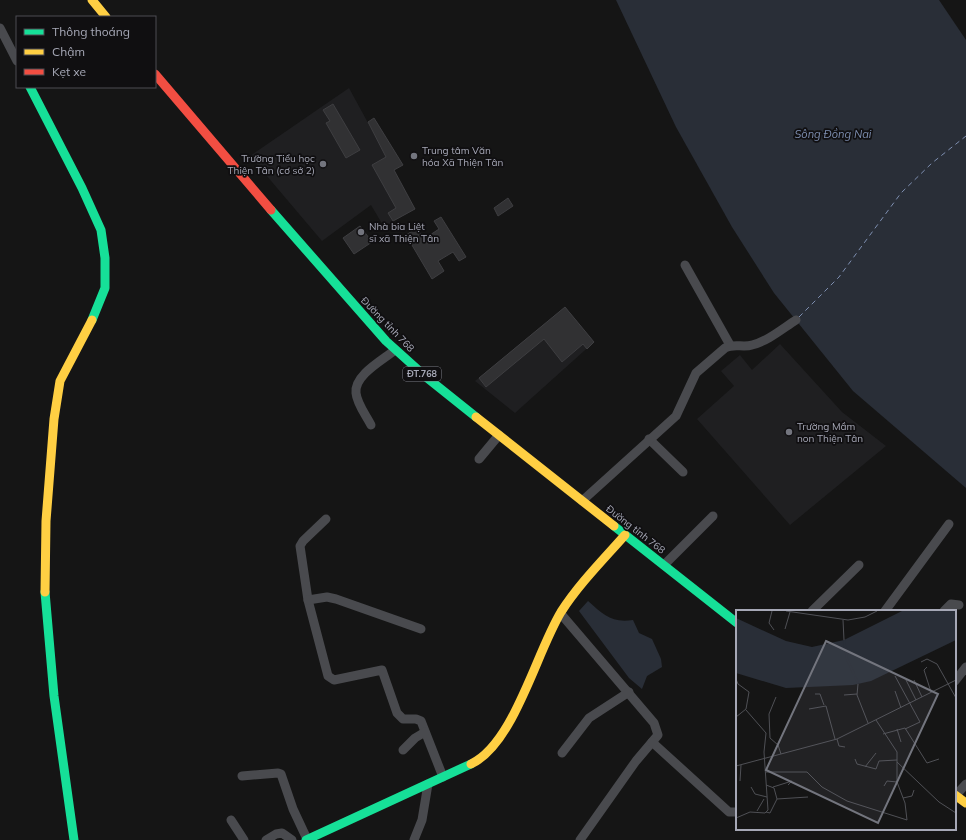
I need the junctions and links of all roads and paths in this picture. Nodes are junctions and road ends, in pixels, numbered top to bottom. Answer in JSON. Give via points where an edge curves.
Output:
{"nodes":[{"id":1,"x":92,"y":0,"type":"edge"},
{"id":2,"x":105,"y":16,"type":"edge"},
{"id":3,"x":0,"y":28,"type":"edge"},
{"id":4,"x":16,"y":60,"type":"edge"},
{"id":5,"x":156,"y":75,"type":"edge"},
{"id":6,"x":31,"y":88,"type":"edge"},
{"id":7,"x":685,"y":265,"type":"dead end"},
{"id":8,"x":796,"y":320,"type":"dead end"},
{"id":9,"x":730,"y":345,"type":"junction"},
{"id":10,"x":395,"y":350,"type":"junction"},
{"id":11,"x":371,"y":425,"type":"dead end"},
{"id":12,"x":499,"y":435,"type":"junction"},
{"id":13,"x":649,"y":439,"type":"junction"},
{"id":14,"x":480,"y":459,"type":"dead end"},
{"id":15,"x":683,"y":472,"type":"dead end"},
{"id":16,"x":582,"y":500,"type":"junction"},
{"id":17,"x":713,"y":516,"type":"dead end"},
{"id":18,"x":326,"y":519,"type":"dead end"},
{"id":19,"x":949,"y":524,"type":"dead end"},
{"id":20,"x":625,"y":534,"type":"junction"},
{"id":21,"x":664,"y":565,"type":"junction"},
{"id":22,"x":858,"y":565,"type":"dead end"},
{"id":23,"x":308,"y":600,"type":"junction"},
{"id":24,"x":958,"y":605,"type":"dead end"},
{"id":25,"x":813,"y":610,"type":"edge"},
{"id":26,"x":886,"y":610,"type":"edge"},
{"id":27,"x":945,"y":610,"type":"edge"},
{"id":28,"x":561,"y":614,"type":"junction"},
{"id":29,"x":736,"y":622,"type":"edge"},
{"id":30,"x":421,"y":628,"type":"dead end"},
{"id":31,"x":966,"y":667,"type":"edge"},
{"id":32,"x":956,"y":680,"type":"edge"},
{"id":33,"x":629,"y":692,"type":"junction"},
{"id":34,"x":425,"y":732,"type":"junction"},
{"id":35,"x":652,"y":742,"type":"junction"},
{"id":36,"x":403,"y":750,"type":"dead end"},
{"id":37,"x":562,"y":753,"type":"dead end"},
{"id":38,"x":242,"y":776,"type":"dead end"},
{"id":39,"x":442,"y":777,"type":"junction"},
{"id":40,"x":428,"y":784,"type":"junction"},
{"id":41,"x":966,"y":784,"type":"edge"},
{"id":42,"x":956,"y":794,"type":"edge"},
{"id":43,"x":956,"y":796,"type":"edge"},
{"id":44,"x":966,"y":803,"type":"edge"},
{"id":45,"x":736,"y":812,"type":"edge"},
{"id":46,"x":231,"y":820,"type":"dead end"},
{"id":47,"x":74,"y":840,"type":"edge"},
{"id":48,"x":244,"y":840,"type":"edge"},
{"id":49,"x":266,"y":840,"type":"edge"},
{"id":50,"x":292,"y":840,"type":"edge"},
{"id":51,"x":306,"y":840,"type":"edge"},
{"id":52,"x":414,"y":840,"type":"edge"},
{"id":53,"x":580,"y":840,"type":"edge"}],
"edges":[{"from":1,"to":2,"type":"street"},
{"from":3,"to":4,"type":"street"},
{"from":5,"to":10,"type":"street","name":"Đường tỉnh 768","number":"ĐT.768"},
{"from":6,"to":47,"type":"street","via":[[101,230],[105,258],[105,288],[96,312],[60,381],[54,419],[46,521],[45,589],[53,688]]},
{"from":7,"to":9,"type":"street"},
{"from":8,"to":9,"type":"street","via":[[767,339],[752,345]]},
{"from":9,"to":13,"type":"street","via":[[696,374],[676,416]]},
{"from":10,"to":11,"type":"street","via":[[364,374],[358,382],[356,392]]},
{"from":10,"to":12,"type":"street","name":"Đường tỉnh 768","number":"ĐT.768"},
{"from":12,"to":14,"type":"street"},
{"from":12,"to":16,"type":"street","name":"Đường tỉnh 768","number":"ĐT.768"},
{"from":13,"to":15,"type":"street"},
{"from":13,"to":16,"type":"street"},
{"from":16,"to":20,"type":"street","name":"Đường tỉnh 768","number":"ĐT.768"},
{"from":17,"to":21,"type":"street"},
{"from":18,"to":23,"type":"street","via":[[300,546]]},
{"from":19,"to":26,"type":"street"},
{"from":20,"to":21,"type":"street","name":"Đường tỉnh 768","number":"ĐT.768"},
{"from":20,"to":28,"type":"street"},
{"from":21,"to":29,"type":"street","name":"Đường tỉnh 768","number":"ĐT.768"},
{"from":22,"to":25,"type":"street"},
{"from":23,"to":30,"type":"street","via":[[326,597],[336,599]]},
{"from":23,"to":34,"type":"street","via":[[328,676],[334,680],[382,670],[399,716],[421,721]]},
{"from":24,"to":27,"type":"street","via":[[951,604]]},
{"from":28,"to":33,"type":"street"},
{"from":28,"to":39,"type":"street","via":[[520,700],[494,747],[478,761]]},
{"from":31,"to":32,"type":"street"},
{"from":33,"to":35,"type":"street","via":[[657,728],[658,735]]},
{"from":33,"to":37,"type":"street","via":[[589,718]]},
{"from":34,"to":36,"type":"street"},
{"from":34,"to":39,"type":"street"},
{"from":35,"to":45,"type":"street","via":[[729,812]]},
{"from":35,"to":53,"type":"street"},
{"from":38,"to":51,"type":"street","via":[[281,774]]},
{"from":39,"to":40,"type":"street"},
{"from":40,"to":51,"type":"street"},
{"from":40,"to":52,"type":"street","via":[[420,825]]},
{"from":41,"to":42,"type":"street"},
{"from":43,"to":44,"type":"street"},
{"from":46,"to":48,"type":"street"},
{"from":49,"to":50,"type":"street","via":[[282,833]]}]}
